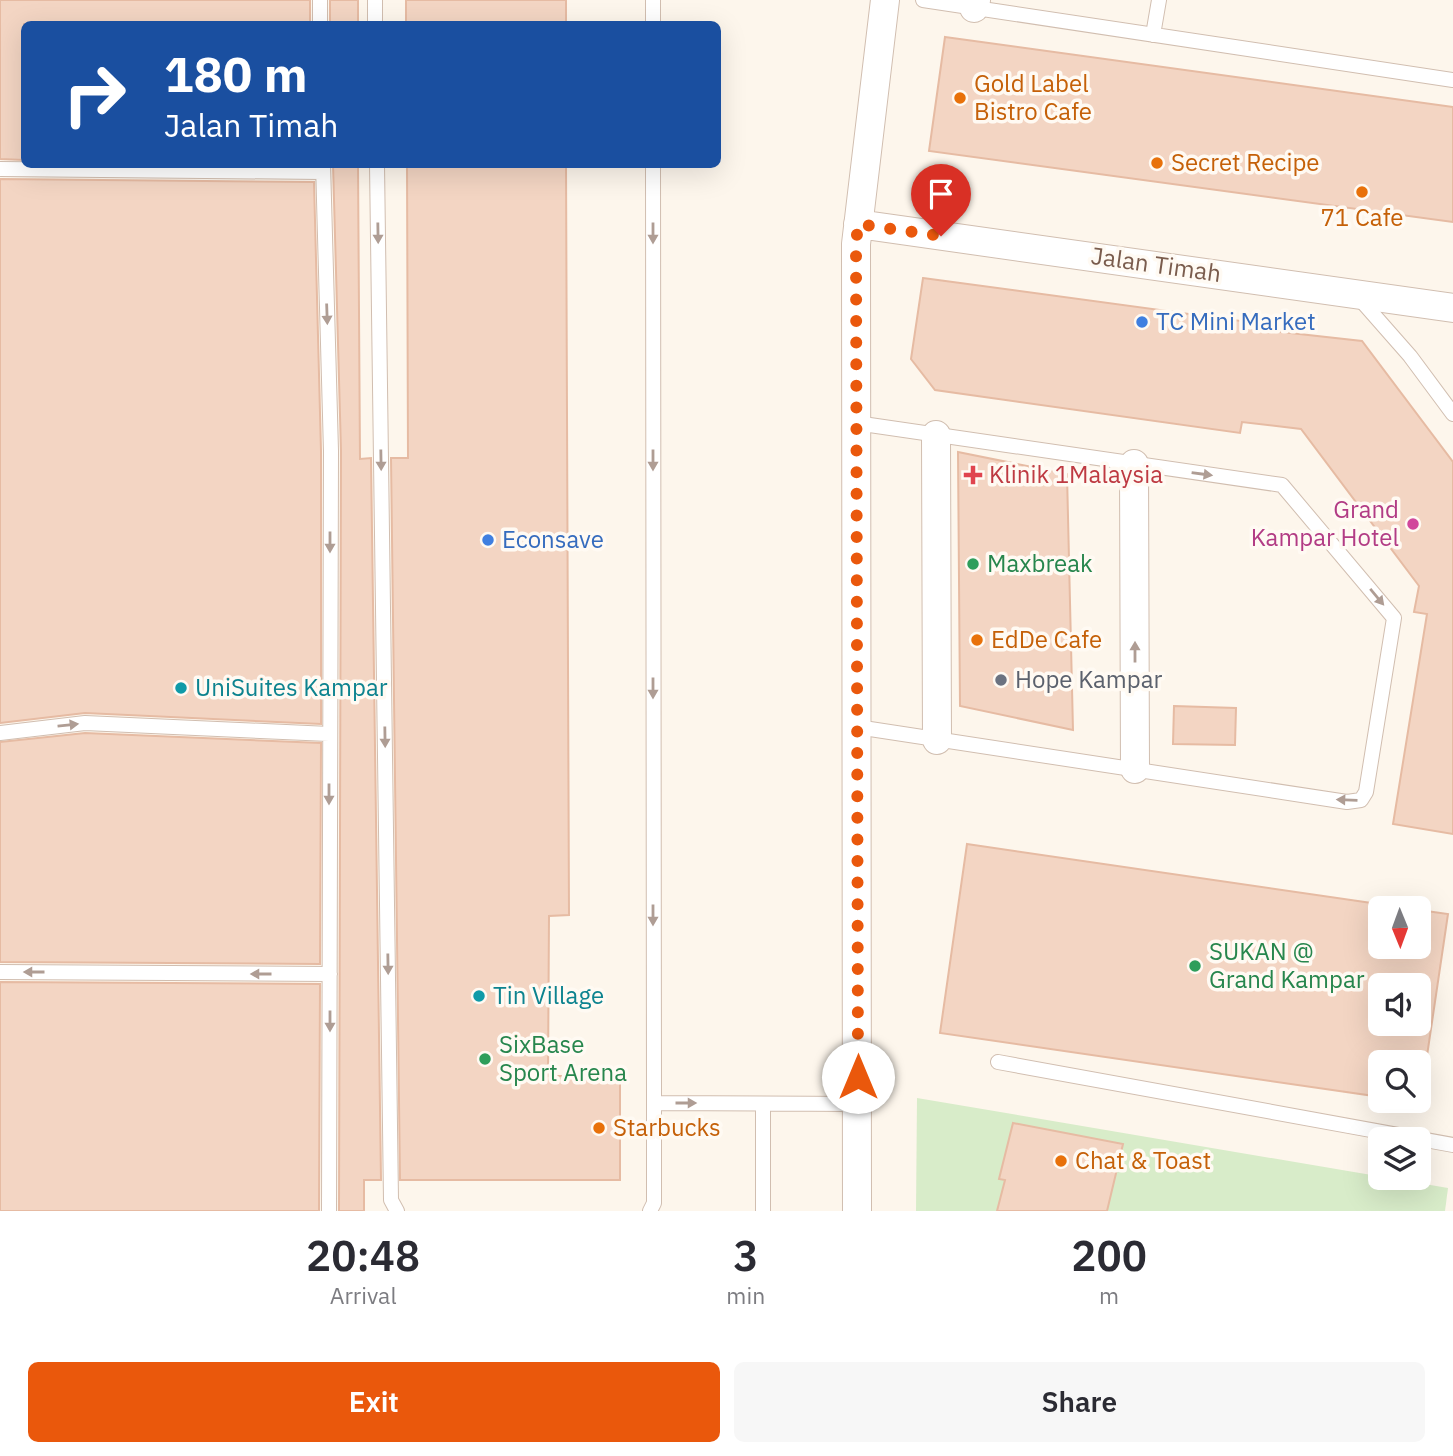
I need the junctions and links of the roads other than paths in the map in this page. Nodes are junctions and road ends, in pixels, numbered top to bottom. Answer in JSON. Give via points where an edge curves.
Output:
{"nodes":[{"id":1,"x":320,"y":0,"type":"edge"},
{"id":2,"x":375,"y":0,"type":"edge"},
{"id":3,"x":653,"y":0,"type":"edge"},
{"id":4,"x":885,"y":0,"type":"edge"},
{"id":5,"x":923,"y":0,"type":"edge"},
{"id":6,"x":1159,"y":0,"type":"edge"},
{"id":7,"x":975,"y":4,"type":"edge"},
{"id":8,"x":320,"y":21,"type":"edge"},
{"id":9,"x":376,"y":21,"type":"edge"},
{"id":10,"x":653,"y":21,"type":"edge"},
{"id":11,"x":1153,"y":35,"type":"junction"},
{"id":12,"x":1453,"y":80,"type":"edge"},
{"id":13,"x":221,"y":168,"type":"edge"},
{"id":14,"x":323,"y":168,"type":"edge"},
{"id":15,"x":377,"y":168,"type":"edge"},
{"id":16,"x":653,"y":168,"type":"edge"},
{"id":17,"x":0,"y":169,"type":"edge"},
{"id":18,"x":858,"y":224,"type":"junction"},
{"id":19,"x":1354,"y":293,"type":"junction"},
{"id":20,"x":1453,"y":308,"type":"edge"},
{"id":21,"x":1453,"y":414,"type":"edge"},
{"id":22,"x":856,"y":423,"type":"junction"},
{"id":23,"x":936,"y":435,"type":"junction"},
{"id":24,"x":1134,"y":464,"type":"junction"},
{"id":25,"x":857,"y":727,"type":"junction"},
{"id":26,"x":0,"y":733,"type":"edge"},
{"id":27,"x":329,"y":734,"type":"junction"},
{"id":28,"x":937,"y":740,"type":"junction"},
{"id":29,"x":1135,"y":769,"type":"junction"},
{"id":30,"x":0,"y":972,"type":"edge"},
{"id":31,"x":330,"y":974,"type":"junction"},
{"id":32,"x":998,"y":1062,"type":"dead end"},
{"id":33,"x":654,"y":1103,"type":"junction"},
{"id":34,"x":763,"y":1104,"type":"junction"},
{"id":35,"x":858,"y":1104,"type":"junction"},
{"id":36,"x":1453,"y":1145,"type":"edge"},
{"id":37,"x":329,"y":1211,"type":"edge"},
{"id":38,"x":397,"y":1211,"type":"edge"},
{"id":39,"x":650,"y":1211,"type":"edge"},
{"id":40,"x":763,"y":1211,"type":"edge"},
{"id":41,"x":857,"y":1211,"type":"edge"}],
"edges":[{"from":1,"to":8,"type":"lane"},
{"from":2,"to":9,"type":"lane"},
{"from":3,"to":10,"type":"lane"},
{"from":4,"to":18,"type":"street"},
{"from":5,"to":7,"type":"lane"},
{"from":6,"to":11,"type":"lane"},
{"from":7,"to":11,"type":"lane"},
{"from":11,"to":12,"type":"lane"},
{"from":13,"to":14,"type":"lane"},
{"from":13,"to":17,"type":"lane"},
{"from":14,"to":27,"type":"lane","one_way":true,"via":[[331,451]]},
{"from":15,"to":38,"type":"lane","one_way":true,"via":[[391,1200]]},
{"from":16,"to":33,"type":"lane","one_way":true},
{"from":18,"to":19,"type":"street","name":"Jalan Timah"},
{"from":18,"to":22,"type":"street"},
{"from":19,"to":20,"type":"street","name":"Jalan Timah"},
{"from":19,"to":21,"type":"lane"},
{"from":22,"to":23,"type":"lane"},
{"from":22,"to":25,"type":"street"},
{"from":23,"to":24,"type":"lane"},
{"from":23,"to":28,"type":"street"},
{"from":29,"to":24,"type":"street","one_way":true},
{"from":24,"to":29,"type":"lane","one_way":true,"via":[[1282,485],[1394,618],[1361,800],[1347,802]]},
{"from":25,"to":28,"type":"lane"},
{"from":25,"to":35,"type":"street"},
{"from":26,"to":27,"type":"lane","one_way":true,"via":[[85,723]]},
{"from":27,"to":31,"type":"lane","one_way":true},
{"from":28,"to":29,"type":"lane"},
{"from":31,"to":30,"type":"lane","one_way":true},
{"from":31,"to":37,"type":"lane","one_way":true},
{"from":32,"to":36,"type":"lane"},
{"from":33,"to":34,"type":"lane","one_way":true},
{"from":33,"to":39,"type":"lane","via":[[654,1203]]},
{"from":34,"to":35,"type":"lane"},
{"from":34,"to":40,"type":"lane"},
{"from":35,"to":41,"type":"street"}]}
